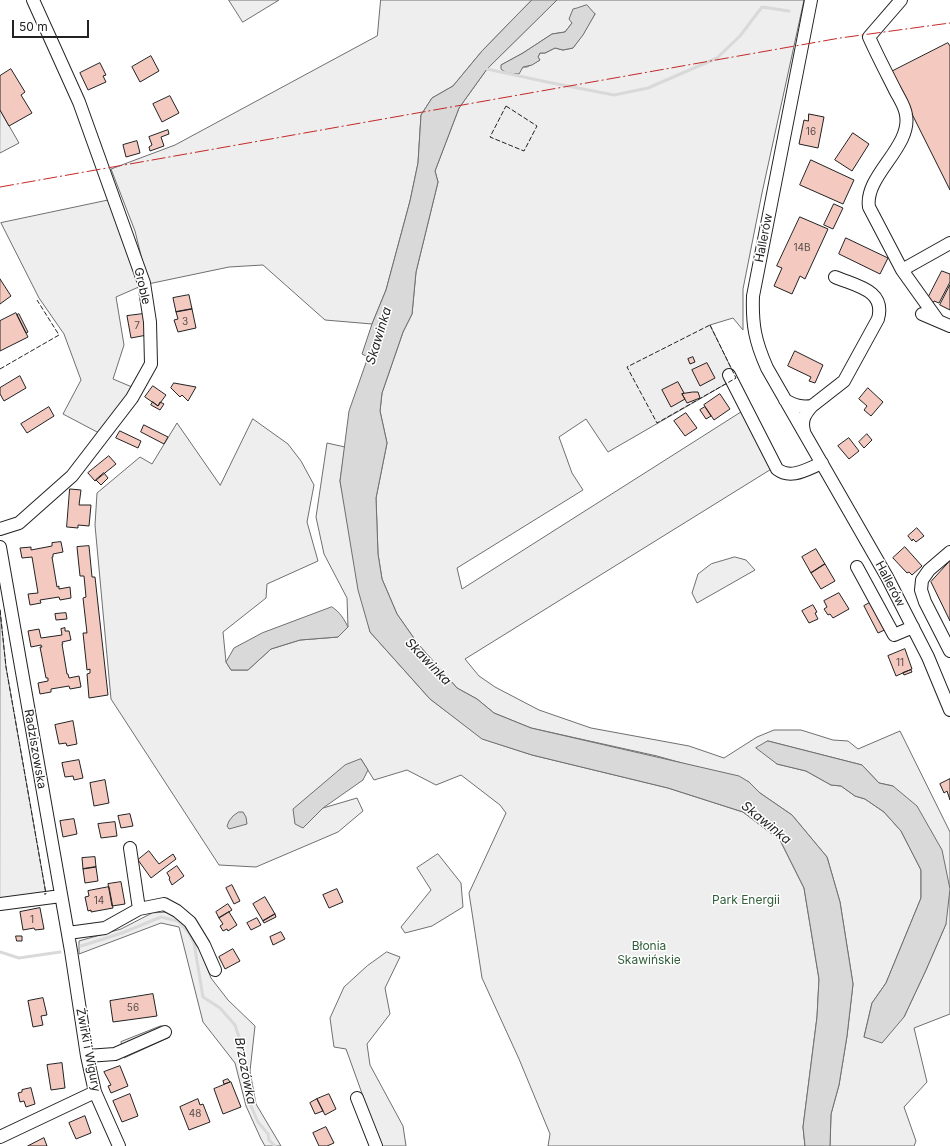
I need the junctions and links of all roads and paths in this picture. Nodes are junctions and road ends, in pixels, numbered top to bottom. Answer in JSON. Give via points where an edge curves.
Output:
{"nodes":[{"id":1,"x":33,"y":0,"type":"edge"},
{"id":2,"x":811,"y":0,"type":"edge"},
{"id":3,"x":901,"y":0,"type":"edge"},
{"id":4,"x":950,"y":243,"type":"edge"},
{"id":5,"x":902,"y":270,"type":"junction"},
{"id":6,"x":835,"y":277,"type":"dead end"},
{"id":7,"x":922,"y":314,"type":"dead end"},
{"id":8,"x":937,"y":320,"type":"junction"},
{"id":9,"x":950,"y":326,"type":"edge"},
{"id":10,"x":729,"y":375,"type":"dead end"},
{"id":11,"x":785,"y":400,"type":"junction"},
{"id":12,"x":812,"y":406,"type":"junction"},
{"id":13,"x":804,"y":432,"type":"junction"},
{"id":14,"x":822,"y":463,"type":"junction"},
{"id":15,"x":0,"y":529,"type":"edge"},
{"id":16,"x":0,"y":547,"type":"edge"},
{"id":17,"x":950,"y":552,"type":"edge"},
{"id":18,"x":857,"y":567,"type":"dead end"},
{"id":19,"x":913,"y":627,"type":"junction"},
{"id":20,"x":950,"y":651,"type":"edge"},
{"id":21,"x":950,"y":710,"type":"edge"},
{"id":22,"x":130,"y":848,"type":"dead end"},
{"id":23,"x":61,"y":896,"type":"junction"},
{"id":24,"x":0,"y":904,"type":"edge"},
{"id":25,"x":139,"y":909,"type":"junction"},
{"id":26,"x":68,"y":933,"type":"junction"},
{"id":27,"x":71,"y":951,"type":"joint"},
{"id":28,"x":215,"y":970,"type":"dead end"},
{"id":29,"x":165,"y":1032,"type":"dead end"},
{"id":30,"x":87,"y":1056,"type":"junction"},
{"id":31,"x":95,"y":1092,"type":"junction"},
{"id":32,"x":357,"y":1098,"type":"dead end"},
{"id":33,"x":0,"y":1138,"type":"edge"},
{"id":34,"x":119,"y":1146,"type":"edge"},
{"id":35,"x":376,"y":1146,"type":"edge"}],
"edges":[{"from":1,"to":15,"type":"street","name":"Groble","via":[[79,102],[144,283],[150,322],[151,364],[132,398],[72,476],[19,522]]},
{"from":2,"to":11,"type":"street","name":"Hallerów","via":[[753,296],[756,340],[767,368]]},
{"from":3,"to":5,"type":"street","via":[[869,37],[904,108],[907,121],[904,135],[872,188],[868,203]]},
{"from":4,"to":5,"type":"street"},
{"from":5,"to":8,"type":"street"},
{"from":6,"to":12,"type":"street","via":[[871,292],[880,304],[881,312],[844,381]]},
{"from":7,"to":8,"type":"street"},
{"from":8,"to":9,"type":"street"},
{"from":10,"to":14,"type":"street","via":[[777,469],[783,474],[792,475]]},
{"from":11,"to":12,"type":"street","via":[[798,406]]},
{"from":11,"to":13,"type":"street","name":"Hallerów"},
{"from":12,"to":13,"type":"street","via":[[803,419]]},
{"from":13,"to":14,"type":"street","name":"Hallerów"},
{"from":14,"to":19,"type":"street","name":"Hallerów"},
{"from":16,"to":23,"type":"street","name":"Radziszowska"},
{"from":17,"to":20,"type":"street","via":[[929,570],[922,580],[921,590]]},
{"from":18,"to":19,"type":"street","via":[[894,635]]},
{"from":19,"to":21,"type":"street","name":"Hallerów"},
{"from":22,"to":25,"type":"street"},
{"from":23,"to":24,"type":"street"},
{"from":23,"to":26,"type":"street","name":"Radziszowska"},
{"from":25,"to":26,"type":"street","via":[[105,928]]},
{"from":25,"to":28,"type":"street","via":[[164,904],[184,916],[199,934]]},
{"from":26,"to":27,"type":"street","name":"Radziszowska"},
{"from":27,"to":30,"type":"street","name":"Żwirki i Wigury"},
{"from":29,"to":30,"type":"street","via":[[115,1054]]},
{"from":30,"to":31,"type":"street","name":"Żwirki i Wigury"},
{"from":31,"to":33,"type":"street"},
{"from":31,"to":34,"type":"street","name":"Żwirki i Wigury"},
{"from":32,"to":35,"type":"street"}]}
